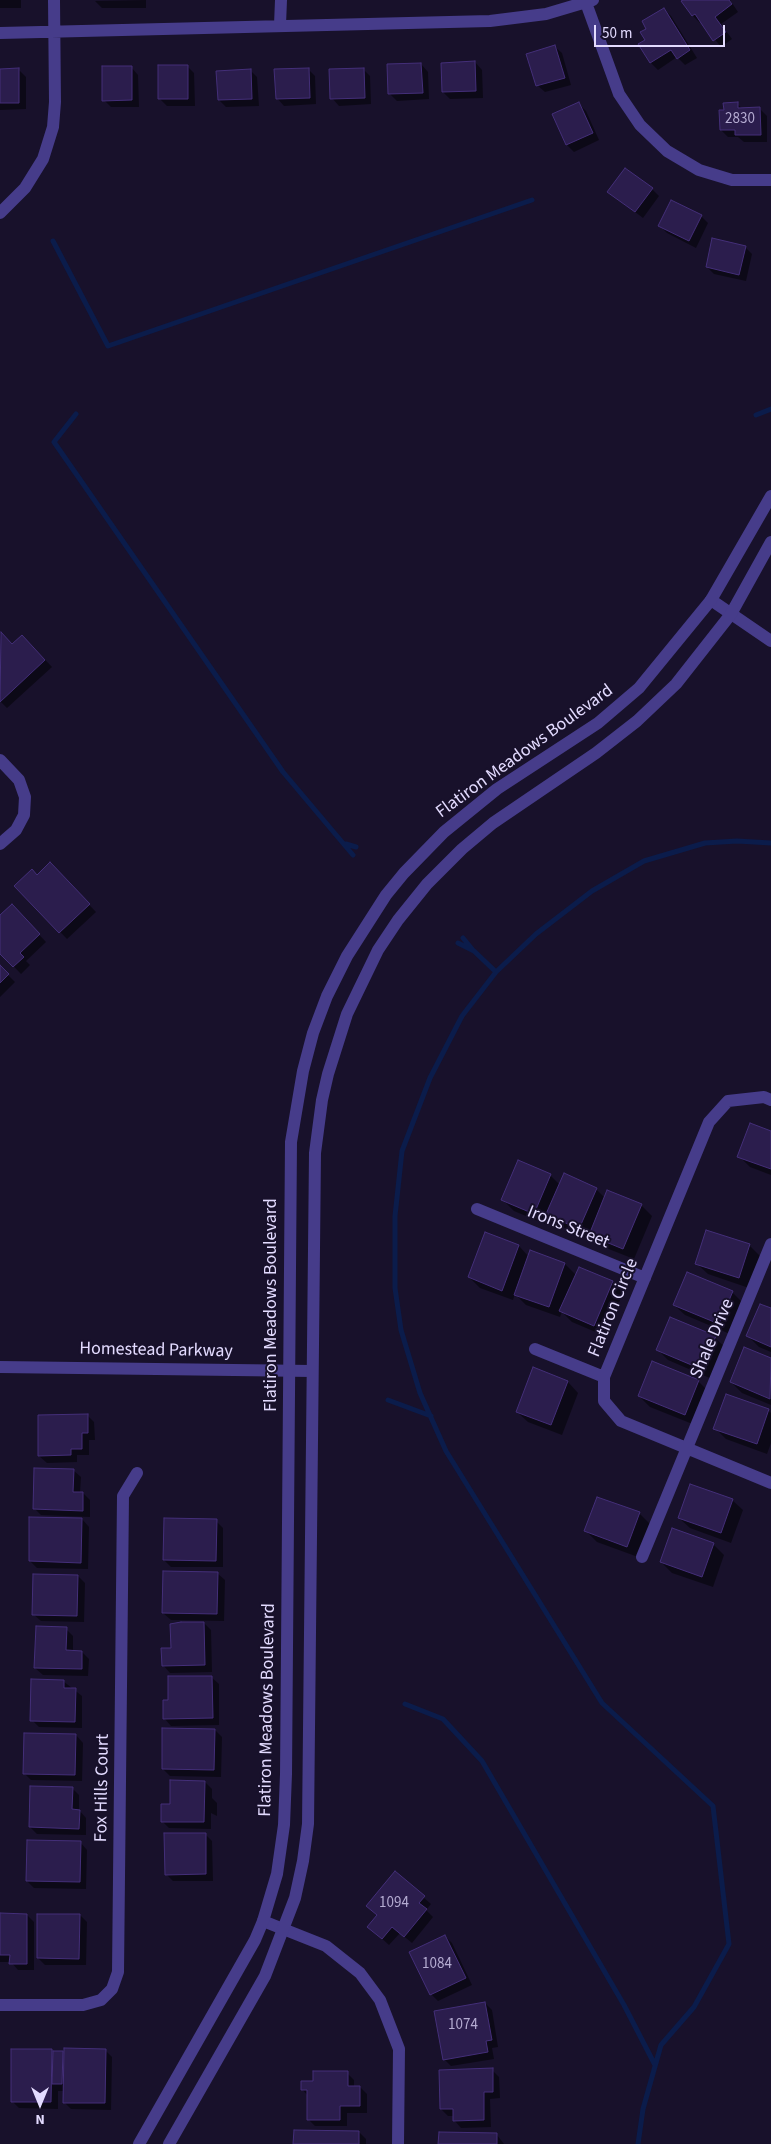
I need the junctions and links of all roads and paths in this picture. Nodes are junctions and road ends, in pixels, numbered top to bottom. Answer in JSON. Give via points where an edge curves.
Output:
{"nodes":[{"id":1,"x":54,"y":0,"type":"edge"},
{"id":2,"x":281,"y":0,"type":"edge"},
{"id":3,"x":588,"y":1,"type":"edge"},
{"id":4,"x":280,"y":26,"type":"junction"},
{"id":5,"x":54,"y":32,"type":"junction"},
{"id":6,"x":0,"y":33,"type":"edge"},
{"id":7,"x":771,"y":180,"type":"edge"},
{"id":8,"x":0,"y":213,"type":"edge"},
{"id":9,"x":771,"y":496,"type":"edge"},
{"id":10,"x":771,"y":542,"type":"edge"},
{"id":11,"x":711,"y":600,"type":"junction"},
{"id":12,"x":731,"y":614,"type":"junction"},
{"id":13,"x":771,"y":641,"type":"edge"},
{"id":14,"x":0,"y":760,"type":"edge"},
{"id":15,"x":0,"y":844,"type":"edge"},
{"id":16,"x":771,"y":1100,"type":"edge"},
{"id":17,"x":477,"y":1210,"type":"dead end"},
{"id":18,"x":771,"y":1244,"type":"edge"},
{"id":19,"x":645,"y":1278,"type":"junction"},
{"id":20,"x":535,"y":1349,"type":"dead end"},
{"id":21,"x":0,"y":1367,"type":"edge"},
{"id":22,"x":289,"y":1370,"type":"junction"},
{"id":23,"x":312,"y":1371,"type":"junction"},
{"id":24,"x":604,"y":1377,"type":"junction"},
{"id":25,"x":687,"y":1447,"type":"junction"},
{"id":26,"x":137,"y":1473,"type":"dead end"},
{"id":27,"x":771,"y":1483,"type":"edge"},
{"id":28,"x":642,"y":1556,"type":"dead end"},
{"id":29,"x":263,"y":1920,"type":"junction"},
{"id":30,"x":285,"y":1929,"type":"junction"},
{"id":31,"x":0,"y":2005,"type":"edge"},
{"id":32,"x":139,"y":2144,"type":"edge"},
{"id":33,"x":169,"y":2144,"type":"edge"},
{"id":34,"x":398,"y":2144,"type":"edge"}],
"edges":[{"from":1,"to":5,"type":"street"},
{"from":2,"to":4,"type":"street"},
{"from":3,"to":4,"type":"street","via":[[546,14],[490,21]]},
{"from":3,"to":7,"type":"street","via":[[619,94],[640,125],[667,151],[698,170],[732,180]]},
{"from":4,"to":5,"type":"street"},
{"from":5,"to":6,"type":"street"},
{"from":5,"to":8,"type":"street","via":[[53,127],[43,159],[25,188]]},
{"from":9,"to":11,"type":"street","name":"Flatiron Meadows Boulevard"},
{"from":10,"to":12,"type":"street"},
{"from":11,"to":12,"type":"street"},
{"from":11,"to":22,"type":"street","name":"Flatiron Meadows Boulevard","via":[[639,688],[598,723],[497,789],[444,832],[386,895],[347,956],[313,1033],[294,1118],[290,1166]]},
{"from":12,"to":13,"type":"street"},
{"from":12,"to":23,"type":"street","via":[[676,684],[637,721],[462,849],[426,884],[378,950],[334,1048],[322,1100],[315,1153]]},
{"from":14,"to":15,"type":"street","via":[[19,780],[24,797],[24,815],[16,830]]},
{"from":16,"to":19,"type":"street","name":"Flatiron Circle","via":[[764,1097],[728,1102],[709,1122]]},
{"from":17,"to":19,"type":"street","name":"Irons Street"},
{"from":18,"to":25,"type":"street","name":"Shale Drive"},
{"from":19,"to":24,"type":"street","name":"Flatiron Circle"},
{"from":20,"to":24,"type":"street"},
{"from":21,"to":22,"type":"street","name":"Homestead Parkway"},
{"from":22,"to":23,"type":"street","name":"Homestead Parkway"},
{"from":22,"to":29,"type":"street","name":"Flatiron Meadows Boulevard","via":[[284,1825],[277,1874]]},
{"from":23,"to":30,"type":"street","via":[[308,1824],[304,1862]]},
{"from":24,"to":25,"type":"street","name":"Flatiron Circle","via":[[604,1401],[621,1421]]},
{"from":25,"to":27,"type":"street","name":"Flatiron Circle"},
{"from":25,"to":28,"type":"street","name":"Shale Drive"},
{"from":26,"to":31,"type":"street","name":"Fox Hills Court","via":[[124,1496],[118,1972],[112,1989],[100,2000],[83,2005]]},
{"from":29,"to":30,"type":"street"},
{"from":29,"to":32,"type":"street","name":"Flatiron Meadows Boulevard","via":[[232,1984]]},
{"from":30,"to":33,"type":"street","via":[[265,1976]]},
{"from":30,"to":34,"type":"street","via":[[326,1946],[360,1973],[380,2000],[399,2049]]}]}
